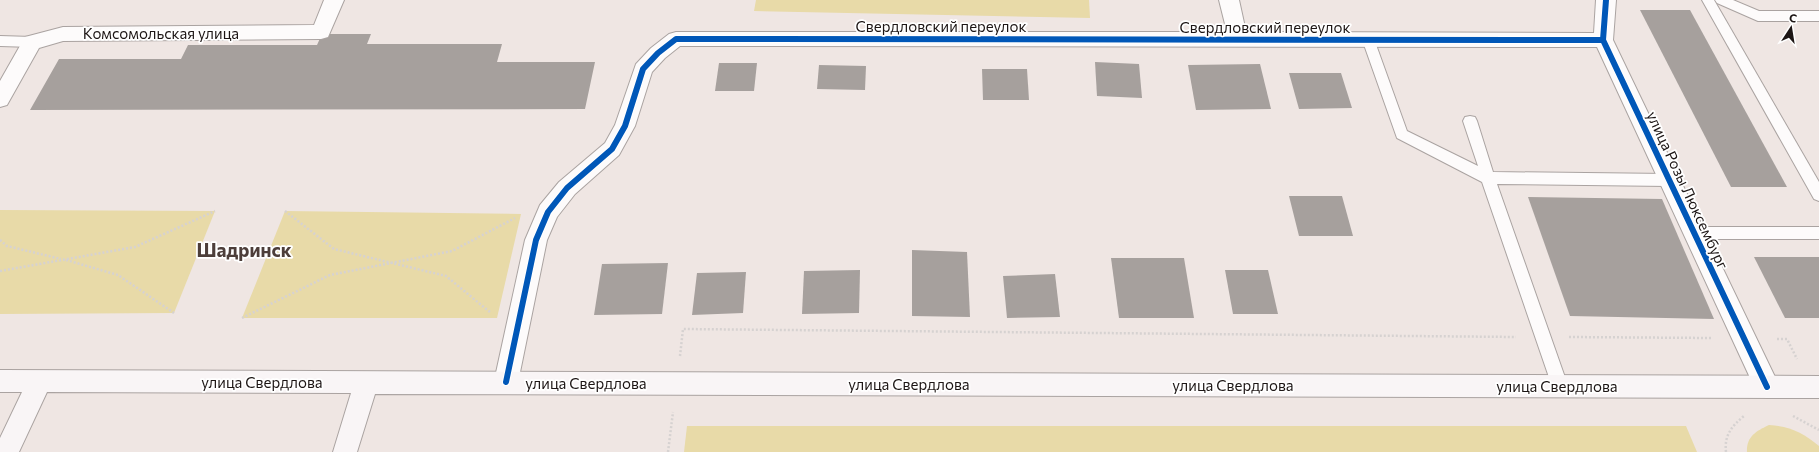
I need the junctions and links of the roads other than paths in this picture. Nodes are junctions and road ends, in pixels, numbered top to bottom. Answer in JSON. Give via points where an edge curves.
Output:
{"nodes":[{"id":1,"x":334,"y":0,"type":"edge"},
{"id":2,"x":1229,"y":0,"type":"edge"},
{"id":3,"x":1606,"y":0,"type":"edge"},
{"id":4,"x":1708,"y":0,"type":"edge"},
{"id":5,"x":1721,"y":0,"type":"edge"},
{"id":6,"x":1819,"y":16,"type":"edge"},
{"id":7,"x":1368,"y":39,"type":"junction"},
{"id":8,"x":1238,"y":40,"type":"junction"},
{"id":9,"x":1603,"y":40,"type":"junction"},
{"id":10,"x":0,"y":41,"type":"edge"},
{"id":11,"x":32,"y":42,"type":"junction"},
{"id":12,"x":0,"y":98,"type":"edge"},
{"id":13,"x":1470,"y":121,"type":"dead end"},
{"id":14,"x":1488,"y":178,"type":"junction"},
{"id":15,"x":1668,"y":180,"type":"junction"},
{"id":16,"x":1819,"y":195,"type":"edge"},
{"id":17,"x":1694,"y":233,"type":"junction"},
{"id":18,"x":1819,"y":233,"type":"edge"},
{"id":19,"x":0,"y":380,"type":"edge"},
{"id":20,"x":40,"y":381,"type":"junction"},
{"id":21,"x":367,"y":382,"type":"junction"},
{"id":22,"x":506,"y":382,"type":"junction"},
{"id":23,"x":1560,"y":386,"type":"junction"},
{"id":24,"x":1767,"y":387,"type":"junction"},
{"id":25,"x":1814,"y":387,"type":"edge"},
{"id":26,"x":6,"y":452,"type":"edge"},
{"id":27,"x":345,"y":452,"type":"edge"}],
"edges":[{"from":1,"to":11,"type":"street","name":"Комсомольская улица","via":[[321,32],[63,34]]},
{"from":2,"to":8,"type":"street"},
{"from":3,"to":9,"type":"street","name":"улица Розы Люксембург"},
{"from":4,"to":16,"type":"lane"},
{"from":5,"to":6,"type":"lane","via":[[1758,16]]},
{"from":7,"to":8,"type":"street","name":"Свердловский переулок"},
{"from":7,"to":9,"type":"street","name":"Свердловский переулок"},
{"from":7,"to":14,"type":"lane","via":[[1402,134]]},
{"from":8,"to":22,"type":"street","name":"Свердловский переулок","via":[[676,39],[643,69],[625,126],[612,149],[567,188],[548,212],[536,240]]},
{"from":9,"to":15,"type":"street","name":"улица Розы Люксембург"},
{"from":10,"to":11,"type":"lane"},
{"from":11,"to":12,"type":"street"},
{"from":13,"to":14,"type":"lane"},
{"from":14,"to":15,"type":"lane"},
{"from":14,"to":23,"type":"lane"},
{"from":15,"to":17,"type":"street","name":"улица Розы Люксембург"},
{"from":17,"to":18,"type":"lane"},
{"from":17,"to":24,"type":"street","name":"улица Розы Люксембург"},
{"from":19,"to":20,"type":"main road","name":"улица Свердлова"},
{"from":20,"to":21,"type":"main road","name":"улица Свердлова"},
{"from":20,"to":26,"type":"main road"},
{"from":21,"to":22,"type":"main road","name":"улица Свердлова"},
{"from":21,"to":27,"type":"main road"},
{"from":22,"to":23,"type":"main road","name":"улица Свердлова"},
{"from":23,"to":24,"type":"main road","name":"улица Свердлова"},
{"from":24,"to":25,"type":"main road","name":"улица Свердлова"}]}
